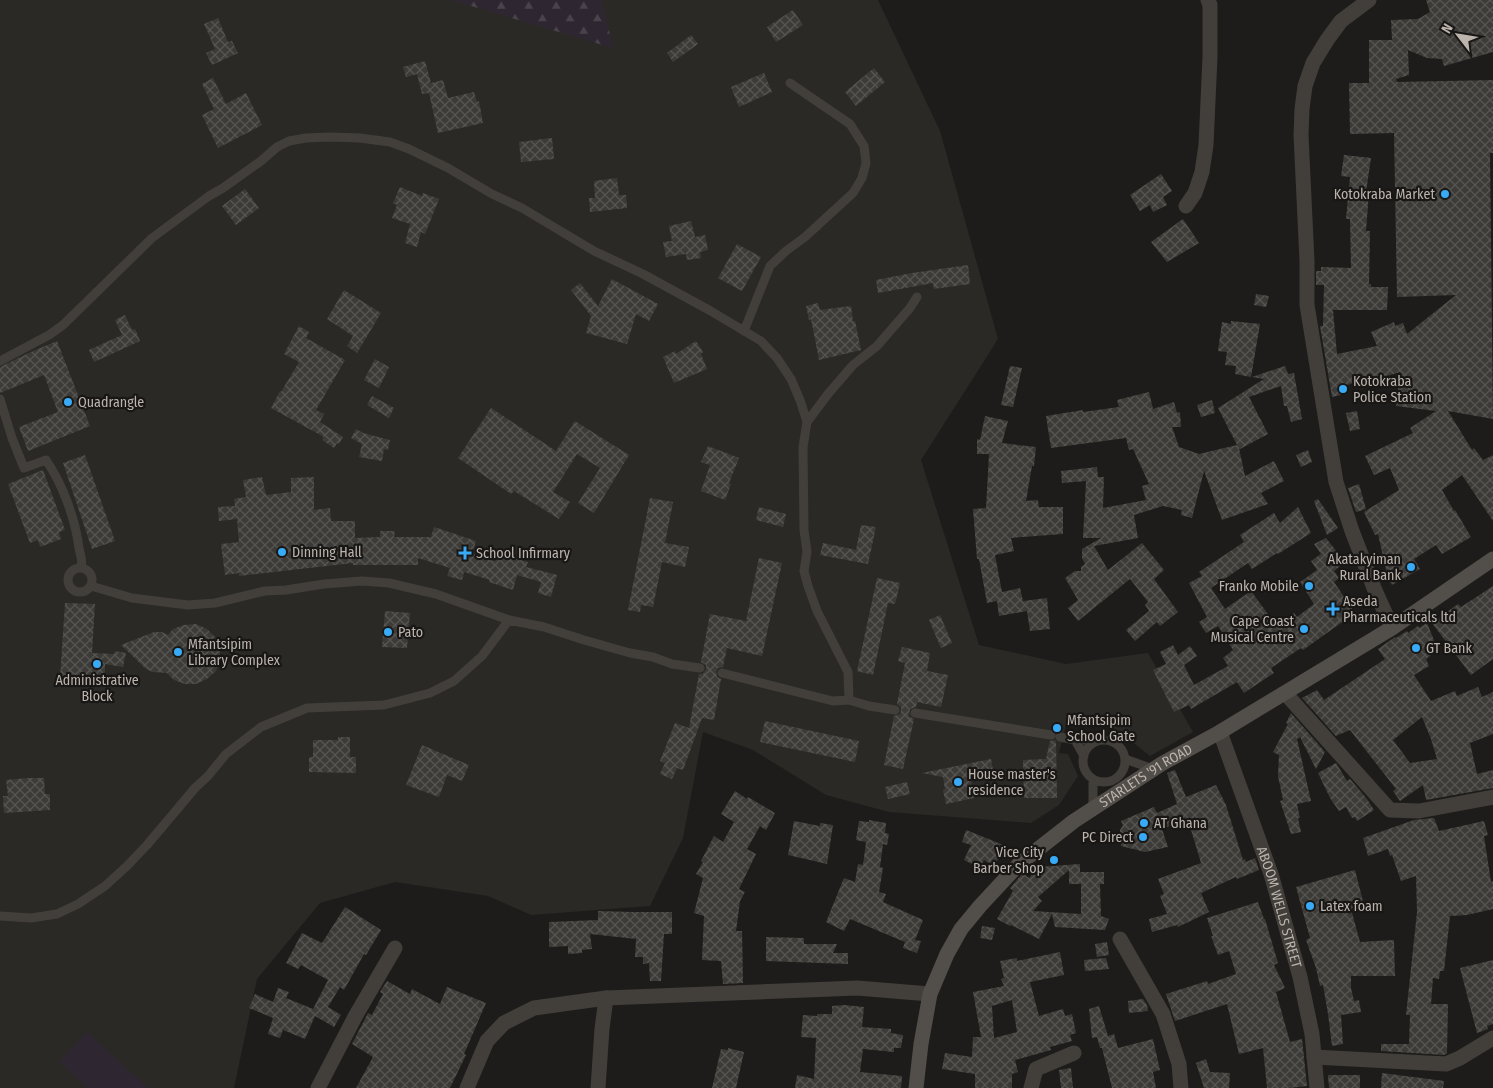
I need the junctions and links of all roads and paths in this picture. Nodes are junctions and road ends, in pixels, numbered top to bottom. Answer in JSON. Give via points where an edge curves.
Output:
{"nodes":[{"id":1,"x":1369,"y":0,"type":"edge"},
{"id":2,"x":1211,"y":2,"type":"edge"},
{"id":3,"x":790,"y":83,"type":"dead end"},
{"id":4,"x":1186,"y":206,"type":"dead end"},
{"id":5,"x":917,"y":296,"type":"dead end"},
{"id":6,"x":744,"y":331,"type":"junction"},
{"id":7,"x":0,"y":361,"type":"edge"},
{"id":8,"x":0,"y":398,"type":"edge"},
{"id":9,"x":807,"y":422,"type":"junction"},
{"id":10,"x":1493,"y":559,"type":"edge"},
{"id":11,"x":82,"y":568,"type":"junction"},
{"id":12,"x":92,"y":586,"type":"junction"},
{"id":13,"x":509,"y":620,"type":"junction"},
{"id":14,"x":1392,"y":628,"type":"junction"},
{"id":15,"x":700,"y":668,"type":"dead end"},
{"id":16,"x":722,"y":672,"type":"dead end"},
{"id":17,"x":1285,"y":693,"type":"junction"},
{"id":18,"x":849,"y":700,"type":"junction"},
{"id":19,"x":895,"y":710,"type":"dead end"},
{"id":20,"x":915,"y":713,"type":"dead end"},
{"id":21,"x":1220,"y":732,"type":"junction"},
{"id":22,"x":1075,"y":740,"type":"junction"},
{"id":23,"x":1096,"y":741,"type":"junction"},
{"id":24,"x":1084,"y":756,"type":"junction"},
{"id":25,"x":1125,"y":759,"type":"junction"},
{"id":26,"x":1153,"y":769,"type":"junction"},
{"id":27,"x":1093,"y":779,"type":"junction"},
{"id":28,"x":1493,"y":798,"type":"edge"},
{"id":29,"x":1093,"y":809,"type":"junction"},
{"id":30,"x":0,"y":916,"type":"edge"},
{"id":31,"x":1120,"y":939,"type":"dead end"},
{"id":32,"x":395,"y":948,"type":"dead end"},
{"id":33,"x":930,"y":994,"type":"junction"},
{"id":34,"x":606,"y":998,"type":"junction"},
{"id":35,"x":1493,"y":1038,"type":"edge"},
{"id":36,"x":1074,"y":1053,"type":"dead end"},
{"id":37,"x":1314,"y":1057,"type":"junction"},
{"id":38,"x":318,"y":1088,"type":"edge"},
{"id":39,"x":466,"y":1088,"type":"edge"},
{"id":40,"x":598,"y":1088,"type":"edge"},
{"id":41,"x":916,"y":1088,"type":"edge"},
{"id":42,"x":1031,"y":1088,"type":"edge"},
{"id":43,"x":1181,"y":1088,"type":"edge"},
{"id":44,"x":1317,"y":1088,"type":"edge"}],
"edges":[{"from":1,"to":14,"type":"street","via":[[1337,27],[1313,64],[1305,86],[1301,135],[1307,305],[1336,482],[1352,531]]},
{"from":2,"to":4,"type":"street","via":[[1206,145],[1202,172],[1195,193]]},
{"from":3,"to":6,"type":"lane","via":[[850,124],[864,146],[866,164],[853,193],[770,266]]},
{"from":5,"to":9,"type":"lane","via":[[877,346],[853,364]]},
{"from":6,"to":7,"type":"lane","via":[[409,149],[390,142],[330,137],[289,141],[276,148],[152,238],[64,325]]},
{"from":6,"to":9,"type":"lane","via":[[761,341],[782,365],[791,378]]},
{"from":8,"to":11,"type":"lane","via":[[24,468],[46,460],[51,468],[76,528]]},
{"from":9,"to":18,"type":"lane","via":[[803,447],[804,571],[817,611],[848,672]]},
{"from":10,"to":14,"type":"street","name":"STARLETS '91 ROAD"},
{"from":11,"to":12,"type":"lane","via":[[92,574]]},
{"from":11,"to":12,"type":"lane","via":[[76,568],[68,577],[71,589],[82,593]]},
{"from":12,"to":13,"type":"lane","via":[[132,598],[188,605],[215,604],[265,591],[324,584],[389,583],[436,594]]},
{"from":13,"to":15,"type":"lane","via":[[672,664]]},
{"from":13,"to":30,"type":"lane","via":[[482,656],[454,681],[430,693],[384,705],[307,708],[261,727],[226,754],[147,845],[105,886],[57,914],[31,918]]},
{"from":14,"to":17,"type":"street","name":"STARLETS '91 ROAD"},
{"from":16,"to":18,"type":"lane","via":[[833,701]]},
{"from":17,"to":21,"type":"street","name":"STARLETS '91 ROAD"},
{"from":17,"to":28,"type":"street","via":[[1390,810],[1419,811]]},
{"from":18,"to":19,"type":"lane"},
{"from":20,"to":22,"type":"lane"},
{"from":21,"to":26,"type":"street","name":"STARLETS '91 ROAD"},
{"from":21,"to":37,"type":"street","name":"ABOOM WELLS STREET","via":[[1271,874],[1300,977]]},
{"from":22,"to":23,"type":"lane"},
{"from":22,"to":24,"type":"lane"},
{"from":23,"to":24,"type":"lane"},
{"from":23,"to":25,"type":"lane","via":[[1115,743]]},
{"from":24,"to":27,"type":"lane","via":[[1084,769]]},
{"from":25,"to":26,"type":"lane"},
{"from":25,"to":27,"type":"lane","via":[[1122,772],[1112,780]]},
{"from":26,"to":29,"type":"street","name":"STARLETS '91 ROAD"},
{"from":27,"to":29,"type":"lane"},
{"from":29,"to":33,"type":"street","name":"STARLETS '91 ROAD","via":[[1019,864],[980,906],[961,929]]},
{"from":31,"to":43,"type":"street","via":[[1163,1014],[1179,1064]]},
{"from":32,"to":38,"type":"street"},
{"from":33,"to":34,"type":"street","via":[[858,988]]},
{"from":33,"to":41,"type":"street","name":"STARLETS '91 ROAD"},
{"from":34,"to":39,"type":"street","via":[[534,1008],[504,1022],[487,1041]]},
{"from":34,"to":40,"type":"street"},
{"from":35,"to":37,"type":"street","via":[[1446,1064]]},
{"from":36,"to":42,"type":"street","via":[[1036,1069]]},
{"from":37,"to":44,"type":"street","name":"ABOOM WELLS STREET"}]}
